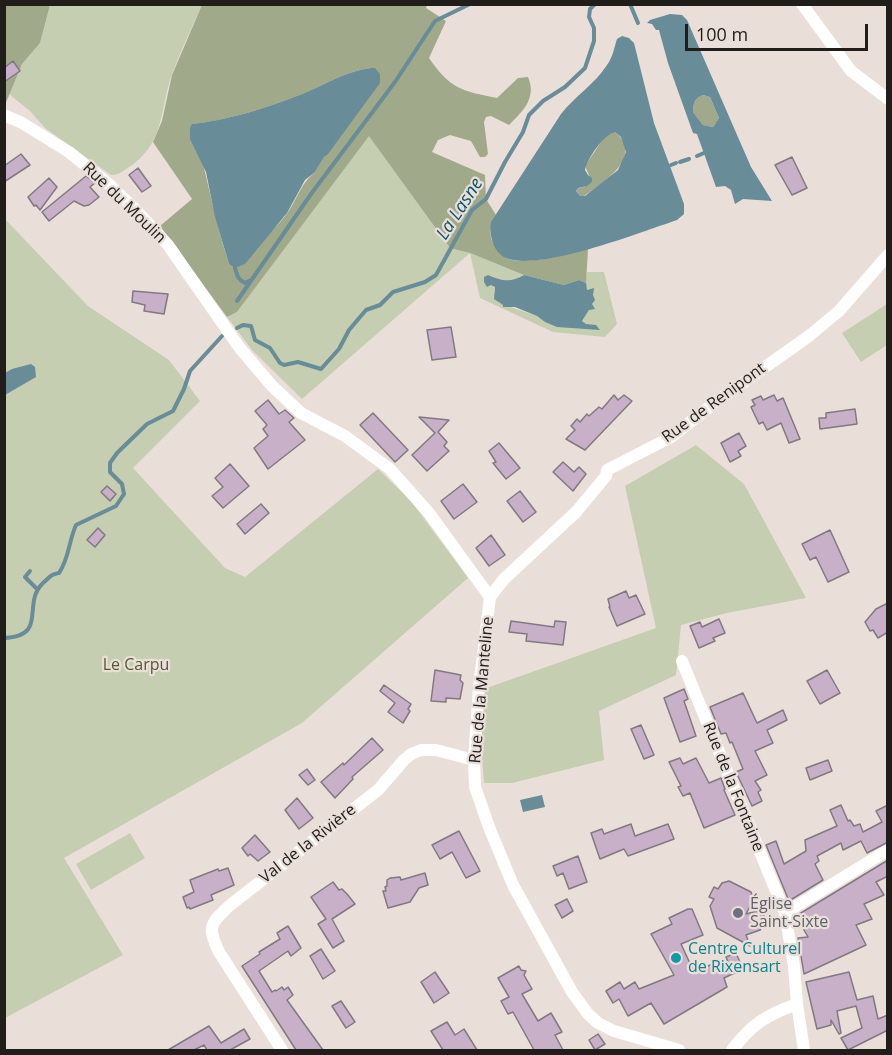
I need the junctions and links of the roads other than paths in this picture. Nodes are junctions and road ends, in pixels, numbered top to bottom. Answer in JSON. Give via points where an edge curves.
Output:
{"nodes":[{"id":1,"x":802,"y":4,"type":"edge"},
{"id":2,"x":888,"y":99,"type":"edge"},
{"id":3,"x":4,"y":115,"type":"edge"},
{"id":4,"x":888,"y":255,"type":"edge"},
{"id":5,"x":239,"y":347,"type":"joint"},
{"id":6,"x":490,"y":597,"type":"junction"},
{"id":7,"x":682,"y":661,"type":"dead end"},
{"id":8,"x":474,"y":760,"type":"junction"},
{"id":9,"x":888,"y":850,"type":"edge"},
{"id":10,"x":784,"y":913,"type":"junction"},
{"id":11,"x":797,"y":1004,"type":"junction"},
{"id":12,"x":281,"y":1050,"type":"edge"},
{"id":13,"x":679,"y":1050,"type":"edge"},
{"id":14,"x":732,"y":1050,"type":"edge"},
{"id":15,"x":804,"y":1050,"type":"edge"}],
"edges":[{"from":1,"to":2,"type":"street","via":[[851,71]]},
{"from":3,"to":5,"type":"street","name":"Rue du Moulin","via":[[69,152],[136,210],[168,245]]},
{"from":4,"to":6,"type":"street","name":"Rue de Renipont","via":[[839,310],[809,336],[671,437],[607,470],[602,483],[576,512]]},
{"from":5,"to":6,"type":"street","name":"Rue de la Manteline","via":[[301,412],[345,436],[390,469],[429,513]]},
{"from":6,"to":8,"type":"street","name":"Rue de la Manteline"},
{"from":7,"to":10,"type":"street","name":"Rue de la Fontaine"},
{"from":8,"to":12,"type":"street","name":"Val de la Rivière","via":[[436,750],[411,754],[378,790],[212,923],[211,936]]},
{"from":8,"to":13,"type":"street","name":"Rue de la Manteline","via":[[476,787],[513,885],[572,992],[598,1023]]},
{"from":9,"to":10,"type":"street"},
{"from":10,"to":11,"type":"street","name":"Rue de la Fontaine"},
{"from":11,"to":14,"type":"street","via":[[748,1029]]},
{"from":11,"to":15,"type":"street","name":"Rue de la Fontaine"}]}
